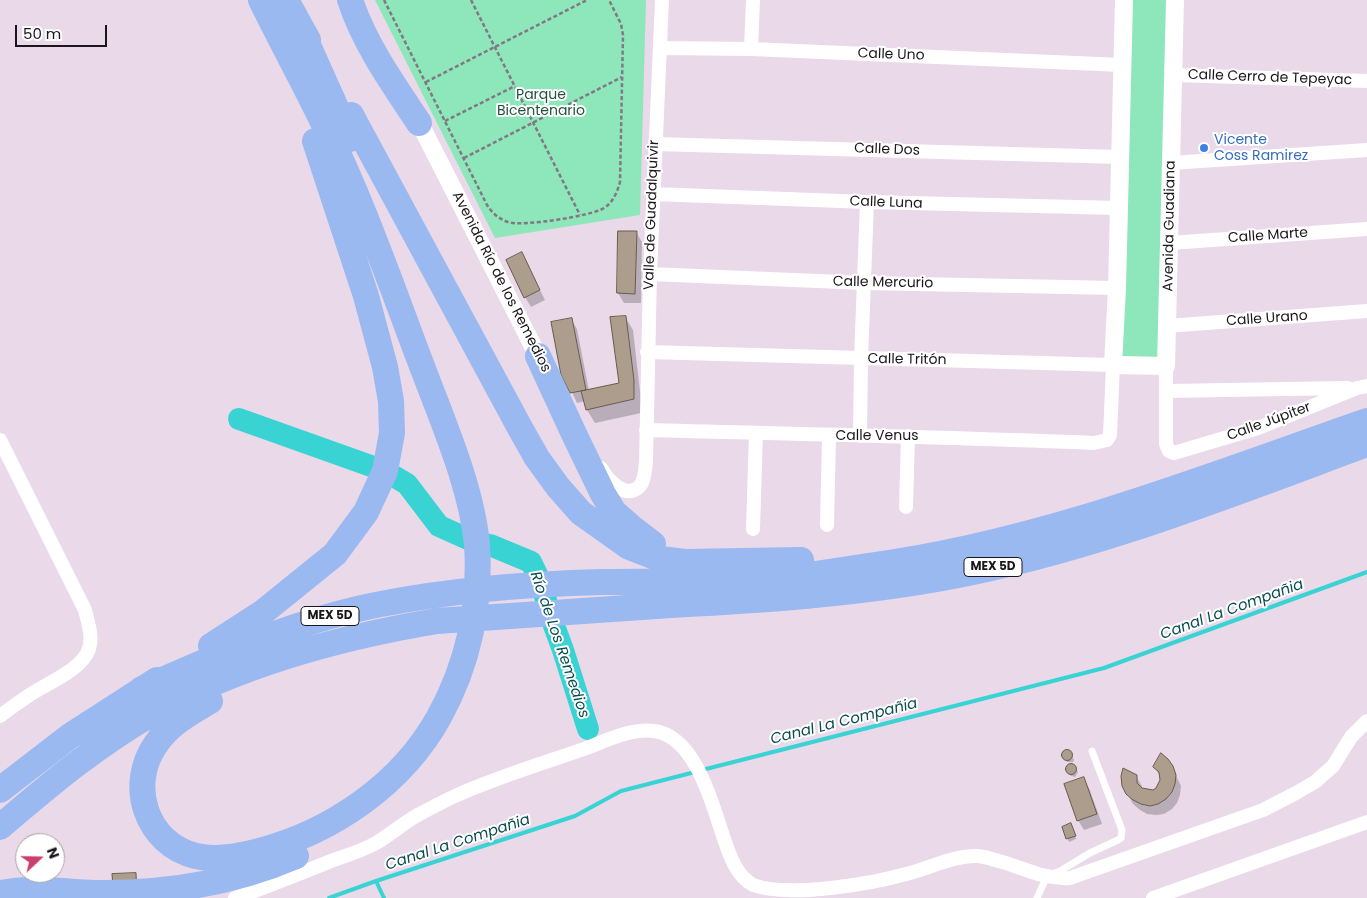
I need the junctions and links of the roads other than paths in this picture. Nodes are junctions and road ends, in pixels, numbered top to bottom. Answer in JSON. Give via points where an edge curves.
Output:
{"nodes":[{"id":1,"x":262,"y":0,"type":"edge"},
{"id":2,"x":286,"y":0,"type":"edge"},
{"id":3,"x":662,"y":0,"type":"edge"},
{"id":4,"x":753,"y":0,"type":"edge"},
{"id":5,"x":1124,"y":0,"type":"edge"},
{"id":6,"x":1175,"y":0,"type":"edge"},
{"id":7,"x":351,"y":4,"type":"edge"},
{"id":8,"x":286,"y":25,"type":"junction"},
{"id":9,"x":660,"y":48,"type":"junction"},
{"id":10,"x":751,"y":49,"type":"junction"},
{"id":11,"x":1122,"y":65,"type":"junction"},
{"id":12,"x":1174,"y":75,"type":"junction"},
{"id":13,"x":1367,"y":81,"type":"edge"},
{"id":14,"x":420,"y":123,"type":"joint"},
{"id":15,"x":655,"y":144,"type":"junction"},
{"id":16,"x":1367,"y":150,"type":"edge"},
{"id":17,"x":1119,"y":157,"type":"junction"},
{"id":18,"x":1171,"y":163,"type":"junction"},
{"id":19,"x":653,"y":194,"type":"junction"},
{"id":20,"x":867,"y":202,"type":"junction"},
{"id":21,"x":1119,"y":208,"type":"junction"},
{"id":22,"x":1367,"y":229,"type":"edge"},
{"id":23,"x":382,"y":235,"type":"junction"},
{"id":24,"x":1170,"y":243,"type":"junction"},
{"id":25,"x":650,"y":274,"type":"junction"},
{"id":26,"x":865,"y":284,"type":"junction"},
{"id":27,"x":1117,"y":288,"type":"junction"},
{"id":28,"x":1367,"y":312,"type":"edge"},
{"id":29,"x":1167,"y":326,"type":"junction"},
{"id":30,"x":647,"y":352,"type":"junction"},
{"id":31,"x":538,"y":356,"type":"junction"},
{"id":32,"x":861,"y":359,"type":"junction"},
{"id":33,"x":1113,"y":364,"type":"junction"},
{"id":34,"x":1166,"y":366,"type":"junction"},
{"id":35,"x":1362,"y":387,"type":"edge"},
{"id":36,"x":1166,"y":392,"type":"junction"},
{"id":37,"x":1367,"y":421,"type":"edge"},
{"id":38,"x":646,"y":430,"type":"junction"},
{"id":39,"x":756,"y":433,"type":"junction"},
{"id":40,"x":829,"y":436,"type":"junction"},
{"id":41,"x":860,"y":436,"type":"junction"},
{"id":42,"x":908,"y":436,"type":"junction"},
{"id":43,"x":0,"y":440,"type":"edge"},
{"id":44,"x":1367,"y":444,"type":"edge"},
{"id":45,"x":1169,"y":451,"type":"joint"},
{"id":46,"x":906,"y":507,"type":"dead end"},
{"id":47,"x":827,"y":525,"type":"dead end"},
{"id":48,"x":753,"y":529,"type":"dead end"},
{"id":49,"x":944,"y":554,"type":"junction"},
{"id":50,"x":708,"y":563,"type":"junction"},
{"id":51,"x":296,"y":654,"type":"junction"},
{"id":52,"x":142,"y":689,"type":"junction"},
{"id":53,"x":0,"y":716,"type":"edge"},
{"id":54,"x":1367,"y":721,"type":"edge"},
{"id":55,"x":1092,"y":751,"type":"dead end"},
{"id":56,"x":0,"y":790,"type":"edge"},
{"id":57,"x":1367,"y":822,"type":"edge"},
{"id":58,"x":0,"y":827,"type":"edge"},
{"id":59,"x":1047,"y":876,"type":"junction"},
{"id":60,"x":0,"y":893,"type":"edge"},
{"id":61,"x":235,"y":898,"type":"edge"},
{"id":62,"x":1037,"y":898,"type":"edge"},
{"id":63,"x":1153,"y":898,"type":"edge"}],
"edges":[{"from":1,"to":8,"type":"highway"},
{"from":2,"to":8,"type":"highway"},
{"from":3,"to":9,"type":"street","name":"Valle de Guadalquivir"},
{"from":4,"to":10,"type":"street"},
{"from":5,"to":11,"type":"street"},
{"from":6,"to":12,"type":"street","name":"Avenida Guadiana"},
{"from":7,"to":14,"type":"highway","via":[[381,66]]},
{"from":8,"to":23,"type":"highway","via":[[339,155]]},
{"from":8,"to":50,"type":"highway","via":[[341,96],[520,428],[558,487],[581,513],[629,547],[660,559]]},
{"from":8,"to":52,"type":"highway","via":[[385,367],[392,433],[385,471],[366,512],[335,554],[262,612]]},
{"from":9,"to":10,"type":"street","name":"Calle Uno"},
{"from":9,"to":15,"type":"street","name":"Valle de Guadalquivir"},
{"from":10,"to":11,"type":"street","name":"Calle Uno"},
{"from":11,"to":17,"type":"street"},
{"from":12,"to":13,"type":"street","name":"Calle Cerro de Tepeyac"},
{"from":12,"to":18,"type":"street","name":"Avenida Guadiana"},
{"from":14,"to":31,"type":"street","name":"Avenida Río de los Remedios"},
{"from":15,"to":17,"type":"street","name":"Calle Dos"},
{"from":15,"to":19,"type":"street","name":"Valle de Guadalquivir"},
{"from":16,"to":18,"type":"street"},
{"from":17,"to":21,"type":"street"},
{"from":18,"to":24,"type":"street","name":"Avenida Guadiana"},
{"from":19,"to":20,"type":"street","name":"Calle Luna"},
{"from":19,"to":25,"type":"street","name":"Valle de Guadalquivir"},
{"from":20,"to":21,"type":"street","name":"Calle Luna"},
{"from":20,"to":26,"type":"street"},
{"from":21,"to":27,"type":"street"},
{"from":22,"to":24,"type":"street","name":"Calle Marte"},
{"from":23,"to":51,"type":"highway","via":[[467,493],[476,543],[477,593],[470,638],[452,692],[437,721],[390,779],[361,804],[286,842],[237,856],[208,858],[178,849],[161,836],[149,819],[142,797],[142,775],[150,753],[181,718]]},
{"from":23,"to":60,"type":"highway","via":[[465,440],[489,533],[493,581],[486,632],[472,680],[453,723],[416,773],[367,818],[317,847],[275,865],[172,889]]},
{"from":24,"to":29,"type":"street","name":"Avenida Guadiana"},
{"from":25,"to":26,"type":"street","name":"Calle Mercurio"},
{"from":25,"to":30,"type":"street","name":"Valle de Guadalquivir"},
{"from":26,"to":27,"type":"street","name":"Calle Mercurio"},
{"from":26,"to":32,"type":"street"},
{"from":27,"to":33,"type":"street"},
{"from":28,"to":29,"type":"street","name":"Calle Urano"},
{"from":29,"to":34,"type":"street","name":"Avenida Guadiana"},
{"from":30,"to":32,"type":"street","name":"Calle Tritón"},
{"from":30,"to":38,"type":"street","name":"Valle de Guadalquivir"},
{"from":31,"to":38,"type":"street","name":"Avenida Río de los Remedios","via":[[605,474],[623,490],[640,486],[644,478]]},
{"from":31,"to":50,"type":"highway","via":[[614,512],[653,544]]},
{"from":32,"to":33,"type":"street","name":"Calle Tritón"},
{"from":32,"to":41,"type":"street"},
{"from":33,"to":34,"type":"street","name":"Calle Tritón"},
{"from":33,"to":42,"type":"street","name":"Calle Venus","via":[[1107,440],[1094,443]]},
{"from":34,"to":36,"type":"street","name":"Avenida Guadiana"},
{"from":35,"to":36,"type":"street"},
{"from":35,"to":45,"type":"street","name":"Calle Júpiter","via":[[1258,428],[1178,452]]},
{"from":36,"to":45,"type":"street","name":"Avenida Guadiana","via":[[1166,444]]},
{"from":37,"to":49,"type":"highway","number":"MEX 5D","via":[[1062,525]]},
{"from":38,"to":39,"type":"street","name":"Calle Venus"},
{"from":39,"to":40,"type":"street","name":"Calle Venus"},
{"from":39,"to":48,"type":"street"},
{"from":40,"to":41,"type":"street","name":"Calle Venus"},
{"from":40,"to":47,"type":"street"},
{"from":41,"to":42,"type":"street","name":"Calle Venus"},
{"from":42,"to":46,"type":"street"},
{"from":43,"to":53,"type":"street","via":[[85,610],[91,631],[89,648],[73,669]]},
{"from":44,"to":51,"type":"highway","number":"MEX 5D","via":[[1166,518],[1060,551],[949,577],[809,596],[437,621],[387,630]]},
{"from":49,"to":50,"type":"highway"},
{"from":49,"to":52,"type":"highway","number":"MEX 5D","via":[[764,580],[530,586],[432,595],[378,604],[280,630]]},
{"from":51,"to":58,"type":"highway","number":"MEX 5D","via":[[238,673],[157,711],[82,760]]},
{"from":52,"to":56,"type":"highway","number":"MEX 5D","via":[[70,736]]},
{"from":54,"to":59,"type":"street","via":[[1351,737],[1333,766],[1315,782],[1263,810],[1085,874],[1059,879]]},
{"from":55,"to":59,"type":"lane","via":[[1122,830],[1120,838]]},
{"from":57,"to":63,"type":"street"},
{"from":59,"to":61,"type":"street","via":[[978,856],[831,890],[769,892],[750,884],[737,871],[698,768],[679,742],[657,731],[644,730],[506,775],[417,816],[375,844]]},
{"from":59,"to":62,"type":"lane"}]}
